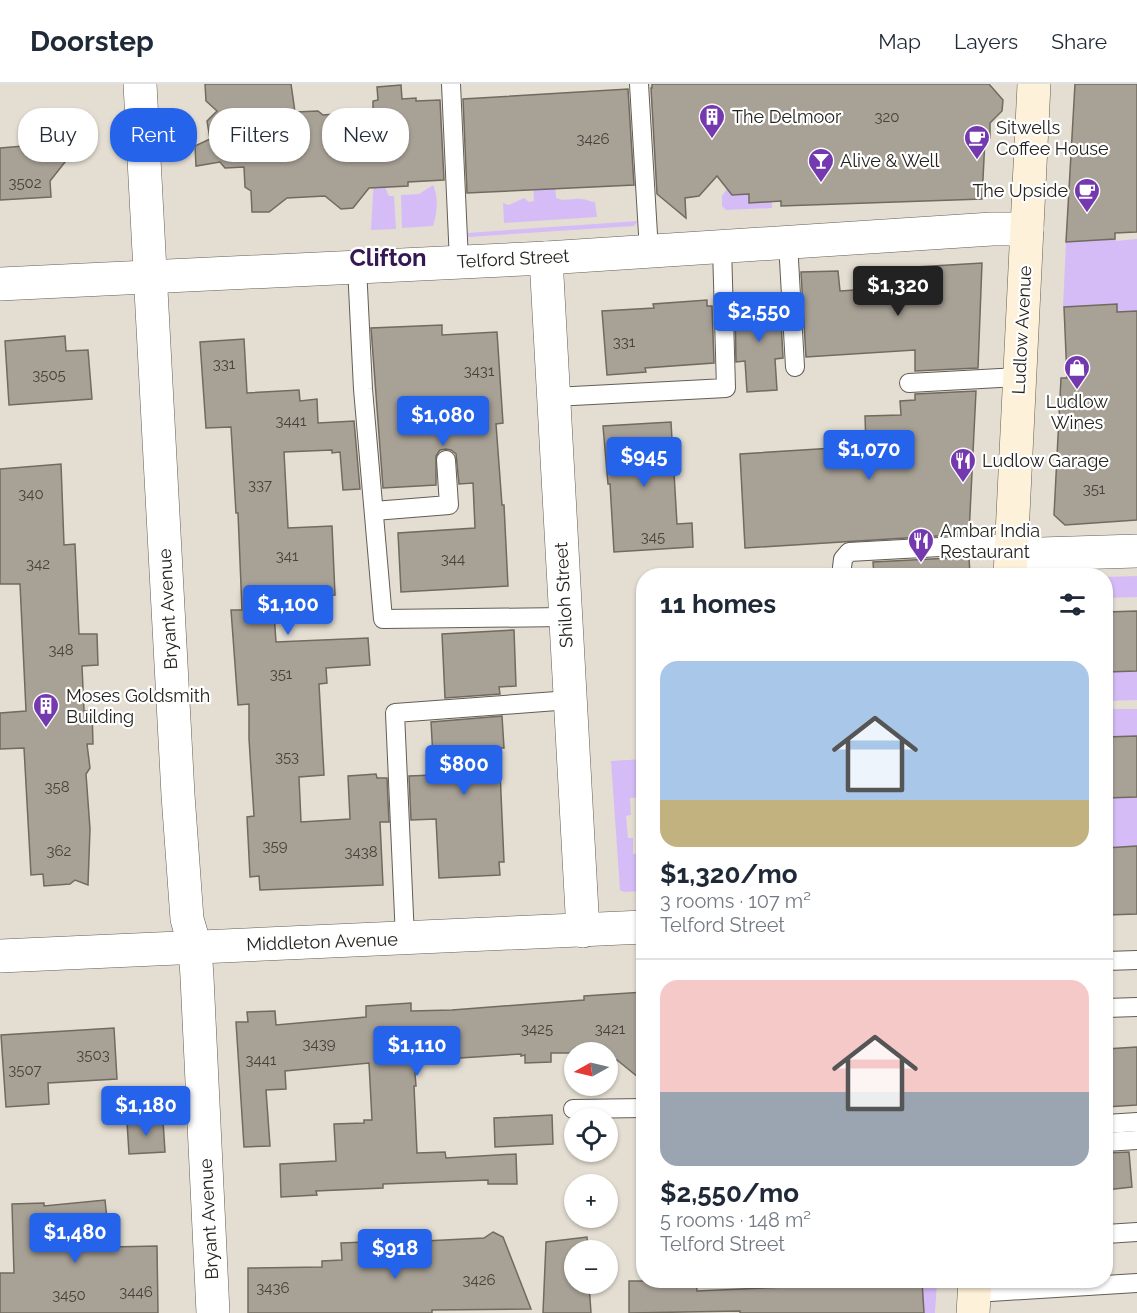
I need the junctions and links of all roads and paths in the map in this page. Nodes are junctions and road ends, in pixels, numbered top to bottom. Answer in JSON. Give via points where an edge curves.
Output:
{"nodes":[{"id":1,"x":140,"y":84,"type":"edge"},
{"id":2,"x":451,"y":84,"type":"edge"},
{"id":3,"x":639,"y":84,"type":"edge"},
{"id":4,"x":1034,"y":84,"type":"edge"},
{"id":5,"x":1027,"y":228,"type":"junction"},
{"id":6,"x":788,"y":242,"type":"junction"},
{"id":7,"x":722,"y":247,"type":"junction"},
{"id":8,"x":649,"y":251,"type":"junction"},
{"id":9,"x":546,"y":258,"type":"junction"},
{"id":10,"x":459,"y":261,"type":"junction"},
{"id":11,"x":357,"y":267,"type":"junction"},
{"id":12,"x":150,"y":276,"type":"junction"},
{"id":13,"x":0,"y":284,"type":"edge"},
{"id":14,"x":795,"y":367,"type":"dead end"},
{"id":15,"x":1020,"y":377,"type":"junction"},
{"id":16,"x":909,"y":383,"type":"dead end"},
{"id":17,"x":554,"y":397,"type":"junction"},
{"id":18,"x":446,"y":460,"type":"dead end"},
{"id":19,"x":374,"y":511,"type":"junction"},
{"id":20,"x":1137,"y":551,"type":"edge"},
{"id":21,"x":1011,"y":558,"type":"edge"},
{"id":22,"x":842,"y":568,"type":"edge"},
{"id":23,"x":565,"y":617,"type":"junction"},
{"id":24,"x":570,"y":700,"type":"junction"},
{"id":25,"x":636,"y":928,"type":"edge"},
{"id":26,"x":583,"y":931,"type":"junction"},
{"id":27,"x":405,"y":938,"type":"junction"},
{"id":28,"x":195,"y":947,"type":"junction"},
{"id":29,"x":0,"y":956,"type":"edge"},
{"id":30,"x":1137,"y":960,"type":"edge"},
{"id":31,"x":1113,"y":961,"type":"edge"},
{"id":32,"x":1137,"y":1007,"type":"edge"},
{"id":33,"x":1113,"y":1008,"type":"edge"},
{"id":34,"x":618,"y":1108,"type":"edge"},
{"id":35,"x":636,"y":1108,"type":"edge"},
{"id":36,"x":1137,"y":1110,"type":"edge"},
{"id":37,"x":1113,"y":1112,"type":"edge"},
{"id":38,"x":1137,"y":1122,"type":"edge"},
{"id":39,"x":1113,"y":1124,"type":"edge"},
{"id":40,"x":1137,"y":1140,"type":"edge"},
{"id":41,"x":1113,"y":1142,"type":"edge"},
{"id":42,"x":1137,"y":1232,"type":"edge"},
{"id":43,"x":1113,"y":1234,"type":"edge"},
{"id":44,"x":1137,"y":1283,"type":"edge"},
{"id":45,"x":1113,"y":1285,"type":"edge"},
{"id":46,"x":1075,"y":1288,"type":"edge"},
{"id":47,"x":975,"y":1296,"type":"edge"},
{"id":48,"x":213,"y":1313,"type":"edge"}],
"edges":[{"from":1,"to":12,"type":"street","name":"Bryant Avenue"},
{"from":2,"to":10,"type":"lane"},
{"from":3,"to":8,"type":"lane"},
{"from":4,"to":5,"type":"main road","name":"Ludlow Avenue"},
{"from":5,"to":6,"type":"street","name":"Telford Street"},
{"from":5,"to":15,"type":"main road","name":"Ludlow Avenue"},
{"from":6,"to":7,"type":"street","name":"Telford Street"},
{"from":6,"to":14,"type":"lane"},
{"from":7,"to":8,"type":"street","name":"Telford Street"},
{"from":7,"to":17,"type":"lane","via":[[726,388]]},
{"from":8,"to":9,"type":"street","name":"Telford Street"},
{"from":9,"to":10,"type":"street","name":"Telford Street"},
{"from":9,"to":17,"type":"street","name":"Shiloh Street"},
{"from":10,"to":11,"type":"street","name":"Telford Street"},
{"from":11,"to":12,"type":"street","name":"Telford Street"},
{"from":11,"to":19,"type":"lane"},
{"from":12,"to":13,"type":"street","name":"Telford Street"},
{"from":12,"to":28,"type":"street","name":"Bryant Avenue","via":[[178,795],[187,919]]},
{"from":15,"to":16,"type":"lane"},
{"from":15,"to":21,"type":"main road","name":"Ludlow Avenue"},
{"from":17,"to":23,"type":"street","name":"Shiloh Street"},
{"from":18,"to":19,"type":"lane","via":[[449,505]]},
{"from":19,"to":23,"type":"lane","via":[[383,619]]},
{"from":20,"to":21,"type":"street"},
{"from":21,"to":22,"type":"lane","via":[[849,552]]},
{"from":23,"to":24,"type":"street","name":"Shiloh Street"},
{"from":24,"to":26,"type":"street","name":"Shiloh Street"},
{"from":24,"to":27,"type":"lane","via":[[395,713]]},
{"from":25,"to":26,"type":"street","name":"Middleton Avenue"},
{"from":26,"to":27,"type":"street","name":"Middleton Avenue"},
{"from":27,"to":28,"type":"street","name":"Middleton Avenue"},
{"from":28,"to":29,"type":"street","name":"Middleton Avenue"},
{"from":28,"to":48,"type":"street","name":"Bryant Avenue"},
{"from":30,"to":31,"type":"lane"},
{"from":32,"to":33,"type":"lane"},
{"from":34,"to":35,"type":"lane"},
{"from":36,"to":37,"type":"lane"},
{"from":38,"to":39,"type":"lane"},
{"from":40,"to":41,"type":"lane"},
{"from":42,"to":43,"type":"lane"},
{"from":44,"to":45,"type":"lane"},
{"from":46,"to":47,"type":"lane"}]}
